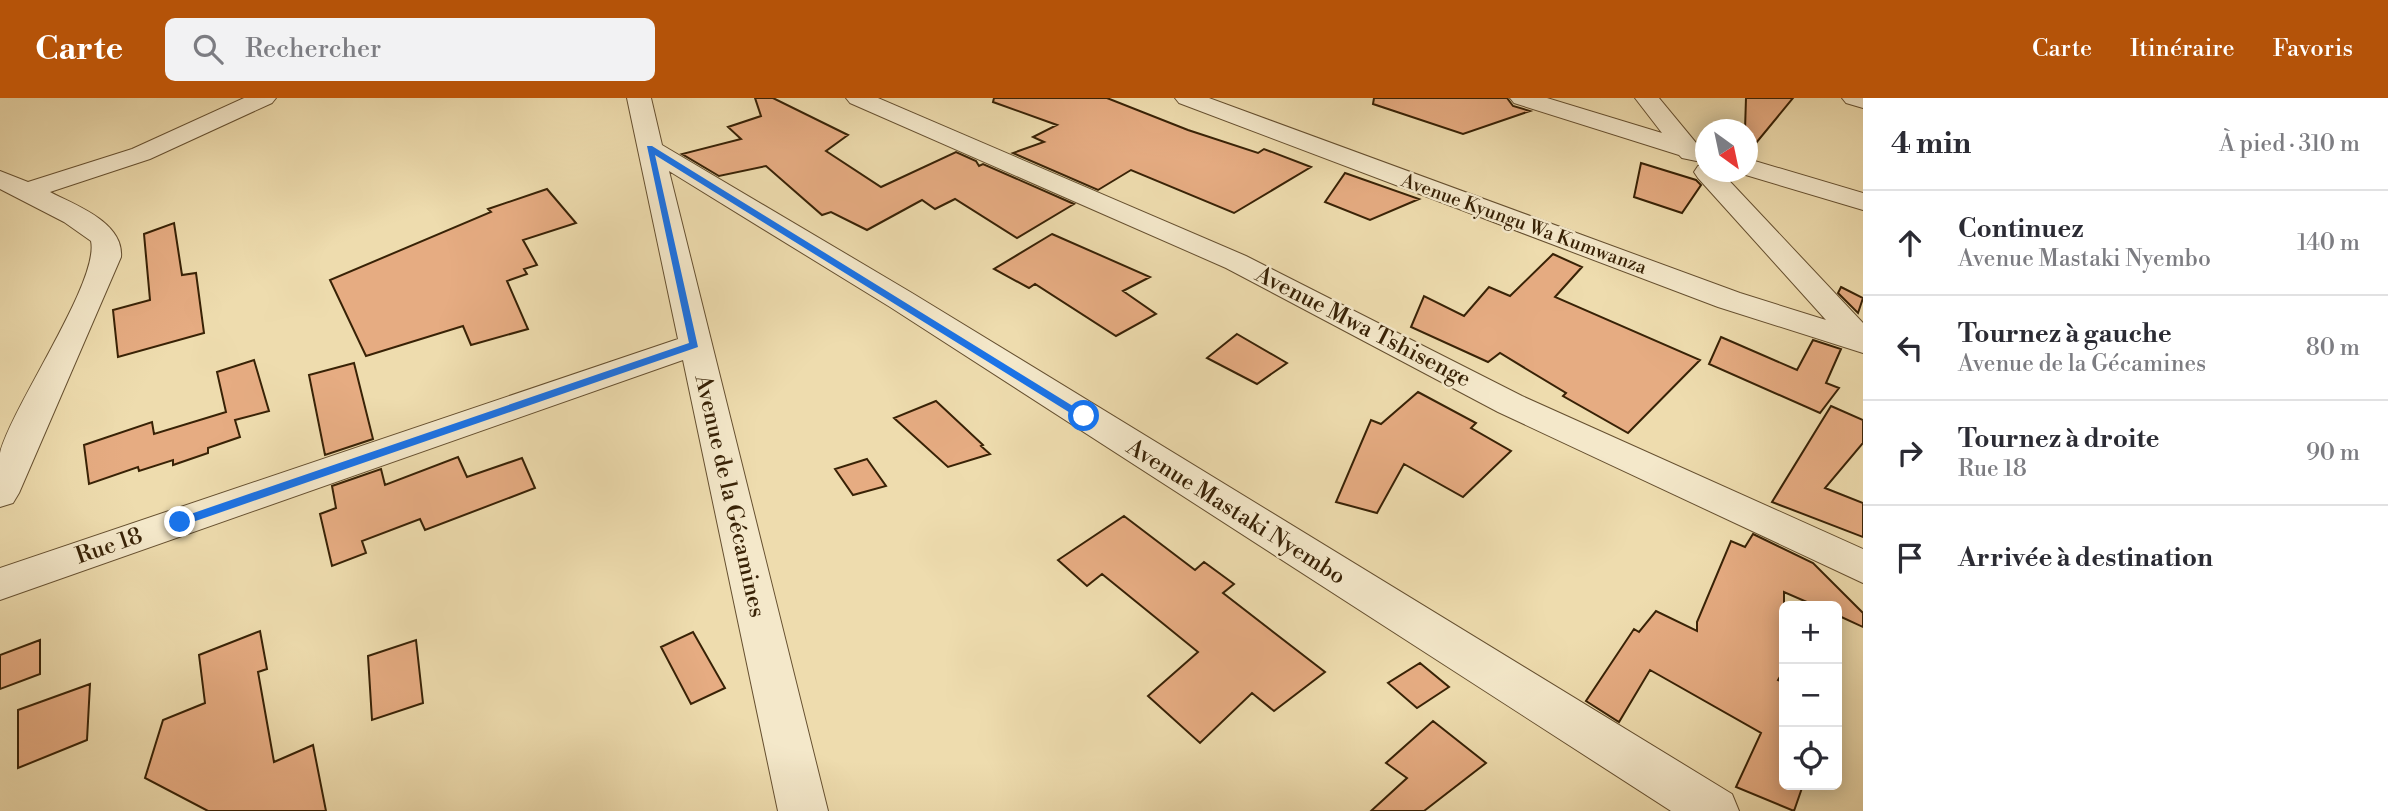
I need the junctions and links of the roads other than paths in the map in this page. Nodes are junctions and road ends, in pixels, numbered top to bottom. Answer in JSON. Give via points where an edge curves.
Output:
{"nodes":[{"id":1,"x":264,"y":98,"type":"edge"},
{"id":2,"x":639,"y":98,"type":"edge"},
{"id":3,"x":858,"y":98,"type":"edge"},
{"id":4,"x":1187,"y":98,"type":"edge"},
{"id":5,"x":1522,"y":98,"type":"edge"},
{"id":6,"x":1647,"y":98,"type":"edge"},
{"id":7,"x":1854,"y":98,"type":"edge"},
{"id":8,"x":1863,"y":101,"type":"edge"},
{"id":9,"x":650,"y":148,"type":"junction"},
{"id":10,"x":1695,"y":151,"type":"edge"},
{"id":11,"x":1695,"y":152,"type":"edge"},
{"id":12,"x":1758,"y":170,"type":"edge"},
{"id":13,"x":1716,"y":182,"type":"edge"},
{"id":14,"x":13,"y":185,"type":"edge"},
{"id":15,"x":1863,"y":202,"type":"edge"},
{"id":16,"x":1863,"y":343,"type":"edge"},
{"id":17,"x":695,"y":344,"type":"junction"},
{"id":18,"x":0,"y":493,"type":"edge"},
{"id":19,"x":1863,"y":567,"type":"edge"},
{"id":20,"x":0,"y":584,"type":"edge"},
{"id":21,"x":803,"y":811,"type":"edge"},
{"id":22,"x":1714,"y":811,"type":"edge"}],
"edges":[{"from":1,"to":14,"type":"street","via":[[141,153]]},
{"from":2,"to":9,"type":"street","name":"Avenue de la Gécamines"},
{"from":3,"to":19,"type":"street","name":"Avenue Mwa Tshisenge","via":[[1236,262],[1510,404]]},
{"from":4,"to":16,"type":"street","name":"Avenue Kyungu Wa Kumwanza","via":[[1717,296]]},
{"from":5,"to":11,"type":"street"},
{"from":6,"to":10,"type":"street"},
{"from":7,"to":8,"type":"street"},
{"from":9,"to":17,"type":"street","name":"Avenue de la Gécamines"},
{"from":9,"to":22,"type":"street","name":"Avenue Mastaki Nyembo","via":[[901,300]]},
{"from":12,"to":15,"type":"street"},
{"from":13,"to":16,"type":"street"},
{"from":14,"to":18,"type":"street","via":[[99,232],[105,240],[105,263]]},
{"from":17,"to":20,"type":"street","name":"Rue 18"},
{"from":17,"to":21,"type":"street","name":"Avenue de la Gécamines"}]}
